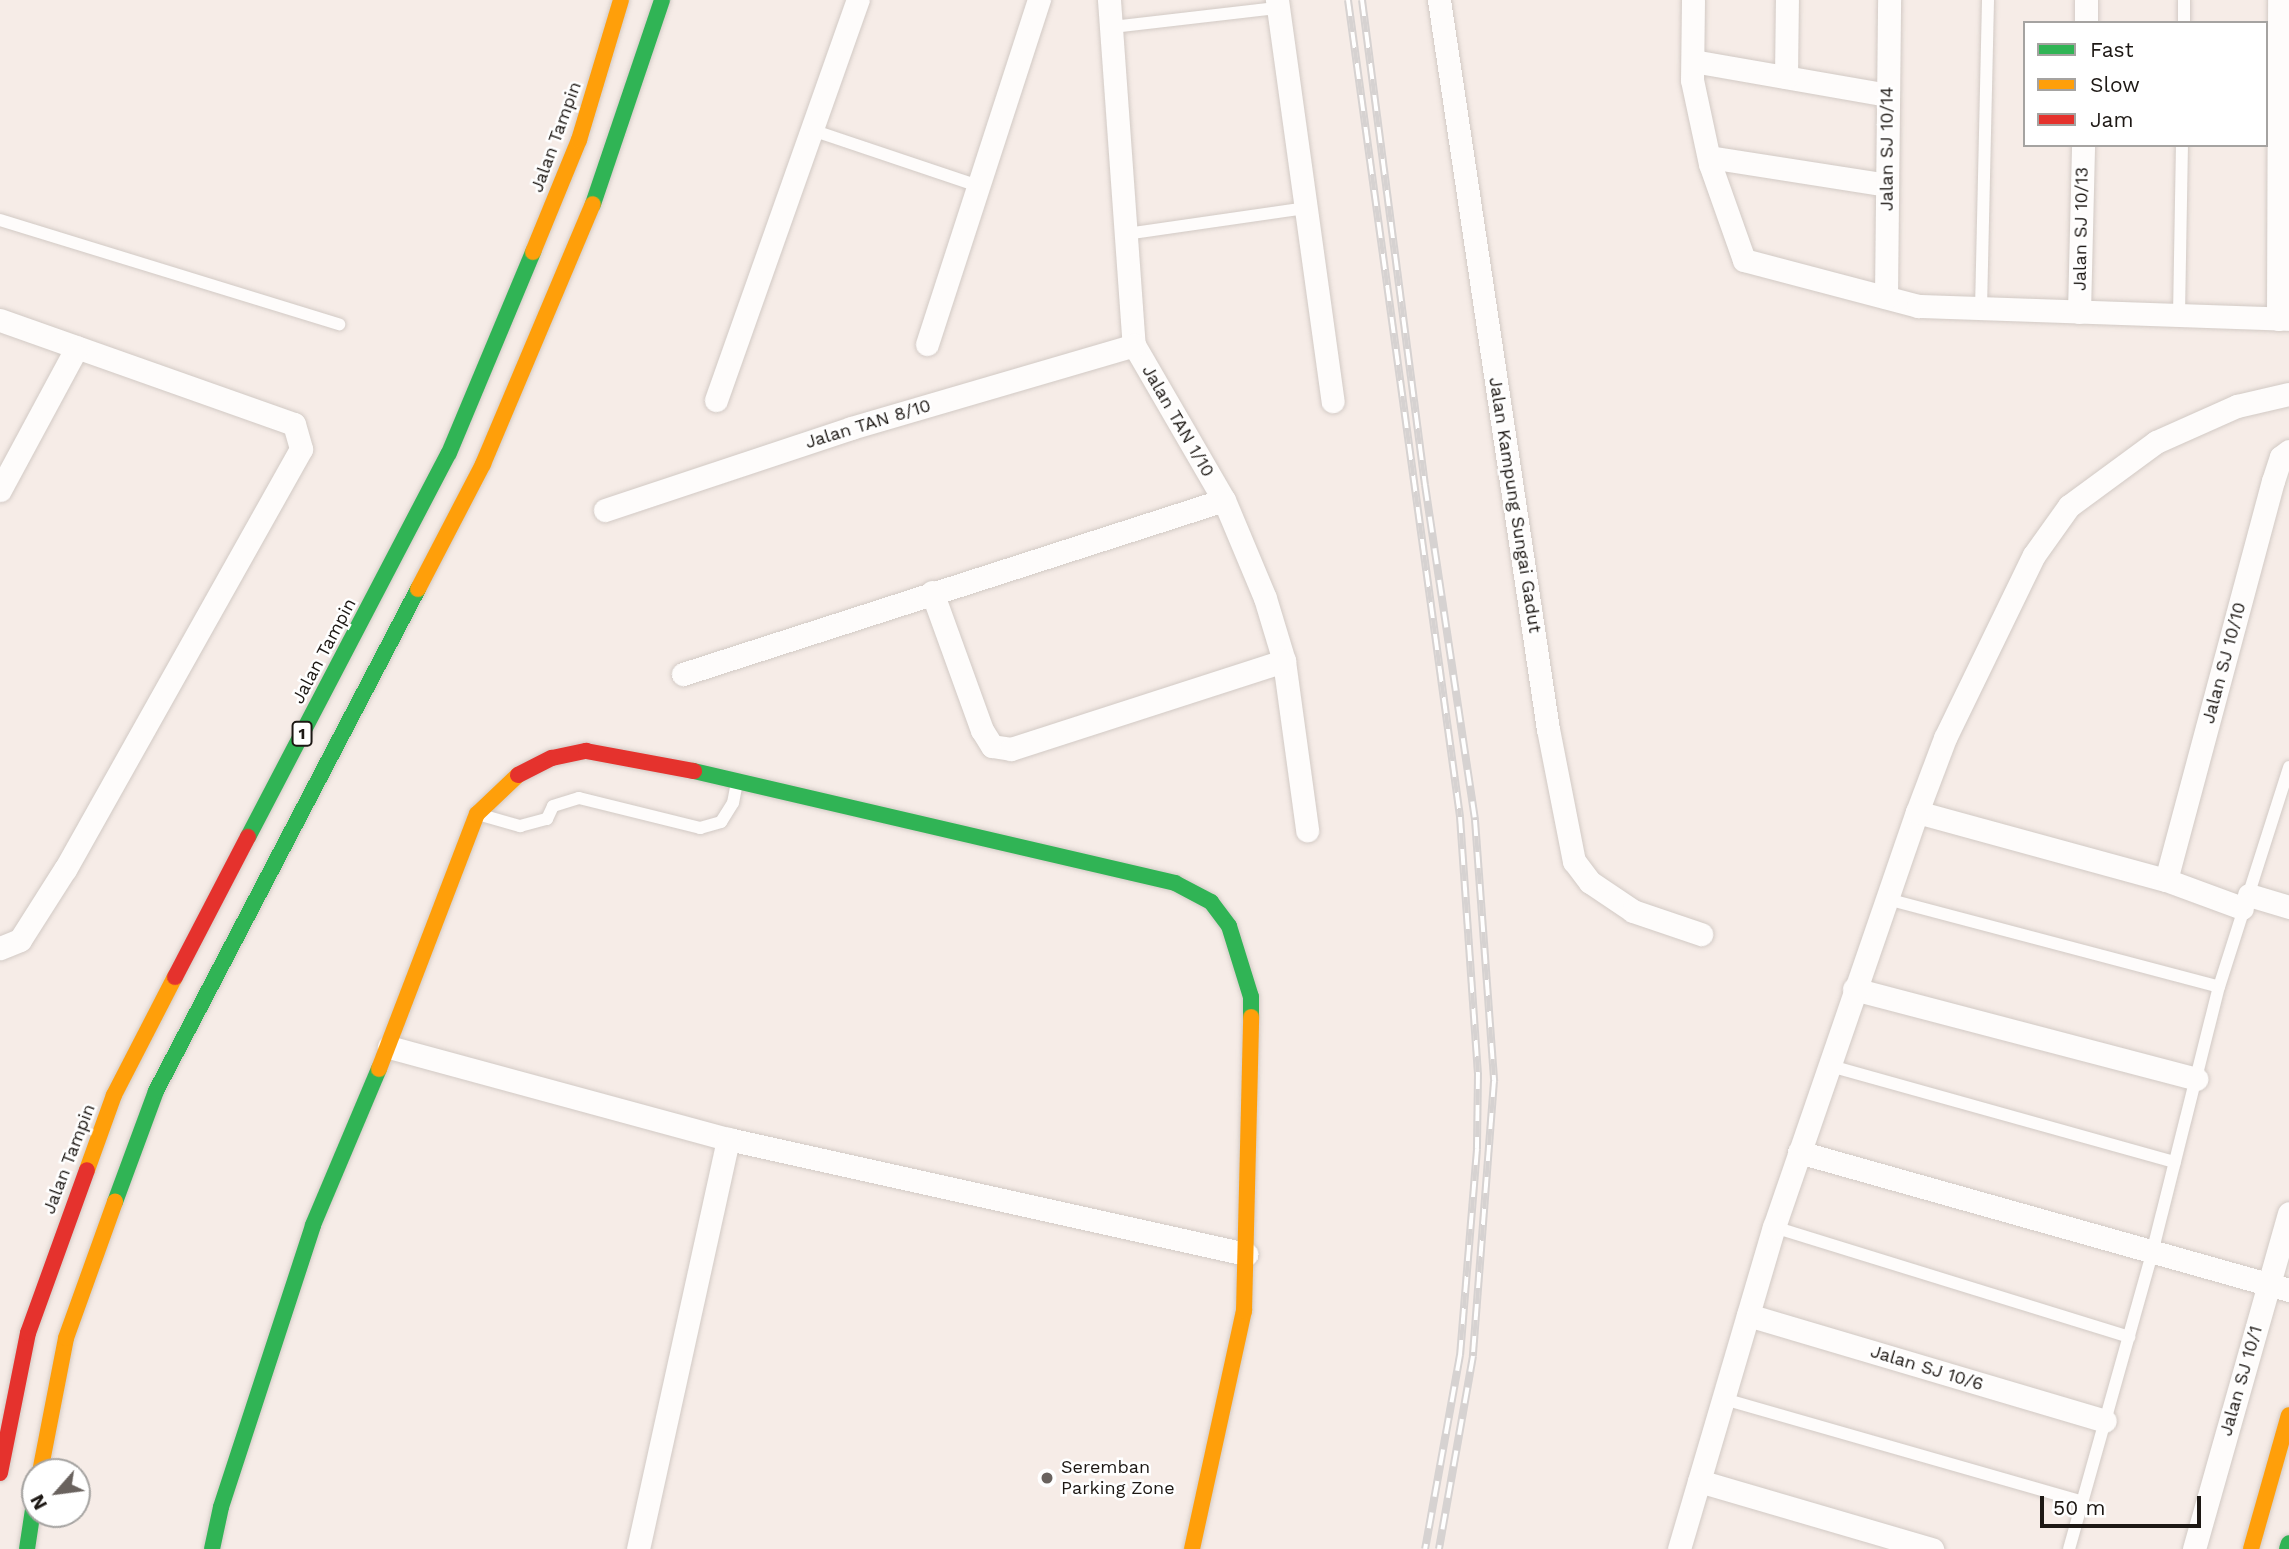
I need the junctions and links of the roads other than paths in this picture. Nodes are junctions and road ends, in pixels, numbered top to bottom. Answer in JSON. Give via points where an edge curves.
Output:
{"nodes":[{"id":1,"x":621,"y":0,"type":"edge"},
{"id":2,"x":662,"y":0,"type":"edge"},
{"id":3,"x":858,"y":0,"type":"edge"},
{"id":4,"x":1039,"y":0,"type":"edge"},
{"id":5,"x":1109,"y":0,"type":"edge"},
{"id":6,"x":1439,"y":0,"type":"edge"},
{"id":7,"x":1693,"y":0,"type":"edge"},
{"id":8,"x":1787,"y":0,"type":"edge"},
{"id":9,"x":1889,"y":0,"type":"edge"},
{"id":10,"x":1988,"y":0,"type":"edge"},
{"id":11,"x":2086,"y":0,"type":"edge"},
{"id":12,"x":2184,"y":0,"type":"edge"},
{"id":13,"x":2279,"y":0,"type":"edge"},
{"id":14,"x":1277,"y":4,"type":"edge"},
{"id":15,"x":2086,"y":21,"type":"edge"},
{"id":16,"x":2184,"y":21,"type":"edge"},
{"id":17,"x":1112,"y":27,"type":"junction"},
{"id":18,"x":1692,"y":61,"type":"junction"},
{"id":19,"x":1786,"y":77,"type":"junction"},
{"id":20,"x":1887,"y":95,"type":"junction"},
{"id":21,"x":812,"y":130,"type":"junction"},
{"id":22,"x":2083,"y":147,"type":"edge"},
{"id":23,"x":2182,"y":147,"type":"edge"},
{"id":24,"x":1709,"y":158,"type":"junction"},
{"id":25,"x":1887,"y":185,"type":"junction"},
{"id":26,"x":978,"y":186,"type":"junction"},
{"id":27,"x":1306,"y":208,"type":"junction"},
{"id":28,"x":0,"y":219,"type":"edge"},
{"id":29,"x":1126,"y":234,"type":"junction"},
{"id":30,"x":1886,"y":297,"type":"junction"},
{"id":31,"x":1981,"y":309,"type":"junction"},
{"id":32,"x":2079,"y":312,"type":"junction"},
{"id":33,"x":2179,"y":315,"type":"junction"},
{"id":34,"x":2283,"y":319,"type":"edge"},
{"id":35,"x":0,"y":320,"type":"edge"},
{"id":36,"x":339,"y":324,"type":"dead end"},
{"id":37,"x":927,"y":344,"type":"dead end"},
{"id":38,"x":1133,"y":345,"type":"junction"},
{"id":39,"x":77,"y":347,"type":"junction"},
{"id":40,"x":2289,"y":394,"type":"edge"},
{"id":41,"x":716,"y":400,"type":"dead end"},
{"id":42,"x":1333,"y":401,"type":"dead end"},
{"id":43,"x":2289,"y":451,"type":"edge"},
{"id":44,"x":0,"y":489,"type":"edge"},
{"id":45,"x":1224,"y":500,"type":"junction"},
{"id":46,"x":605,"y":510,"type":"dead end"},
{"id":47,"x":932,"y":592,"type":"junction"},
{"id":48,"x":1284,"y":661,"type":"junction"},
{"id":49,"x":683,"y":674,"type":"dead end"},
{"id":50,"x":2289,"y":767,"type":"edge"},
{"id":51,"x":737,"y":782,"type":"junction"},
{"id":52,"x":1917,"y":811,"type":"junction"},
{"id":53,"x":477,"y":814,"type":"junction"},
{"id":54,"x":1307,"y":830,"type":"dead end"},
{"id":55,"x":2166,"y":880,"type":"junction"},
{"id":56,"x":1887,"y":898,"type":"junction"},
{"id":57,"x":2246,"y":901,"type":"junction"},
{"id":58,"x":2289,"y":907,"type":"edge"},
{"id":59,"x":1701,"y":934,"type":"dead end"},
{"id":60,"x":0,"y":948,"type":"edge"},
{"id":61,"x":2219,"y":987,"type":"junction"},
{"id":62,"x":1854,"y":989,"type":"junction"},
{"id":63,"x":389,"y":1047,"type":"junction"},
{"id":64,"x":1827,"y":1065,"type":"junction"},
{"id":65,"x":2196,"y":1079,"type":"junction"},
{"id":66,"x":728,"y":1139,"type":"junction"},
{"id":67,"x":1799,"y":1152,"type":"junction"},
{"id":68,"x":2175,"y":1162,"type":"junction"},
{"id":69,"x":2289,"y":1213,"type":"edge"},
{"id":70,"x":1774,"y":1227,"type":"junction"},
{"id":71,"x":2152,"y":1253,"type":"junction"},
{"id":72,"x":1246,"y":1254,"type":"junction"},
{"id":73,"x":2279,"y":1287,"type":"edge"},
{"id":74,"x":1748,"y":1315,"type":"junction"},
{"id":75,"x":2129,"y":1337,"type":"junction"},
{"id":76,"x":1724,"y":1399,"type":"junction"},
{"id":77,"x":2105,"y":1422,"type":"junction"},
{"id":78,"x":2287,"y":1428,"type":"edge"},
{"id":79,"x":43,"y":1458,"type":"edge"},
{"id":80,"x":0,"y":1473,"type":"edge"},
{"id":81,"x":1699,"y":1481,"type":"junction"},
{"id":82,"x":2082,"y":1502,"type":"junction"},
{"id":83,"x":30,"y":1528,"type":"edge"},
{"id":84,"x":2289,"y":1543,"type":"edge"},
{"id":85,"x":27,"y":1549,"type":"edge"},
{"id":86,"x":212,"y":1549,"type":"edge"},
{"id":87,"x":638,"y":1549,"type":"edge"},
{"id":88,"x":1192,"y":1549,"type":"edge"},
{"id":89,"x":1679,"y":1549,"type":"edge"},
{"id":90,"x":1932,"y":1549,"type":"edge"},
{"id":91,"x":2069,"y":1549,"type":"edge"},
{"id":92,"x":2194,"y":1549,"type":"edge"},
{"id":93,"x":2251,"y":1549,"type":"edge"},
{"id":94,"x":2287,"y":1549,"type":"edge"}],
"edges":[{"from":1,"to":80,"type":"main road","name":"Jalan Tampin","number":"1","via":[[579,141],[449,453],[114,1095],[28,1333]]},
{"from":2,"to":79,"type":"main road","number":"1","via":[[611,162],[483,464],[156,1091],[66,1338]]},
{"from":3,"to":21,"type":"street"},
{"from":4,"to":26,"type":"street"},
{"from":5,"to":17,"type":"street","name":"Jalan TAN 1/10"},
{"from":6,"to":59,"type":"street","name":"Jalan Kampung Sungai Gadut","via":[[1548,729],[1574,861],[1590,882],[1633,911]]},
{"from":7,"to":18,"type":"street"},
{"from":8,"to":19,"type":"street"},
{"from":9,"to":20,"type":"street","name":"Jalan SJ 10/14"},
{"from":10,"to":31,"type":"lane"},
{"from":11,"to":15,"type":"street"},
{"from":12,"to":16,"type":"lane"},
{"from":13,"to":34,"type":"street"},
{"from":14,"to":17,"type":"lane"},
{"from":14,"to":27,"type":"street"},
{"from":17,"to":29,"type":"street","name":"Jalan TAN 1/10"},
{"from":18,"to":19,"type":"street"},
{"from":18,"to":24,"type":"street"},
{"from":19,"to":20,"type":"street"},
{"from":20,"to":25,"type":"street","name":"Jalan SJ 10/14"},
{"from":21,"to":26,"type":"lane"},
{"from":21,"to":41,"type":"street"},
{"from":22,"to":32,"type":"street","name":"Jalan SJ 10/13"},
{"from":23,"to":33,"type":"lane"},
{"from":24,"to":25,"type":"street"},
{"from":24,"to":30,"type":"street","via":[[1744,260]]},
{"from":25,"to":30,"type":"street","name":"Jalan SJ 10/14"},
{"from":26,"to":37,"type":"street"},
{"from":27,"to":29,"type":"lane"},
{"from":27,"to":42,"type":"street"},
{"from":28,"to":36,"type":"lane"},
{"from":29,"to":38,"type":"street","name":"Jalan TAN 1/10"},
{"from":30,"to":31,"type":"street","via":[[1918,306]]},
{"from":31,"to":32,"type":"street"},
{"from":32,"to":33,"type":"street"},
{"from":33,"to":34,"type":"street"},
{"from":35,"to":39,"type":"street"},
{"from":38,"to":45,"type":"street","name":"Jalan TAN 1/10"},
{"from":38,"to":46,"type":"street","name":"Jalan TAN 8/10","via":[[851,428]]},
{"from":39,"to":44,"type":"street"},
{"from":39,"to":60,"type":"street","via":[[294,424],[301,449],[65,869],[20,940]]},
{"from":40,"to":52,"type":"street","via":[[2194,422],[2156,442],[2069,506],[2034,555],[2001,618]]},
{"from":43,"to":55,"type":"street","name":"Jalan SJ 10/10","via":[[2281,457],[2273,481]]},
{"from":45,"to":47,"type":"street"},
{"from":45,"to":48,"type":"street","name":"Jalan TAN 1/10","via":[[1265,598]]},
{"from":47,"to":48,"type":"street","via":[[982,730],[992,746],[1011,749]]},
{"from":47,"to":49,"type":"street"},
{"from":48,"to":54,"type":"street","name":"Jalan TAN 1/10"},
{"from":50,"to":57,"type":"lane"},
{"from":51,"to":53,"type":"main road","via":[[586,751],[552,758],[517,776]]},
{"from":51,"to":53,"type":"lane","via":[[733,803],[721,822],[700,828],[579,798],[553,806],[547,819],[520,826]]},
{"from":51,"to":72,"type":"main road","via":[[1175,883],[1211,902],[1229,926],[1251,997]]},
{"from":52,"to":55,"type":"street"},
{"from":52,"to":56,"type":"street"},
{"from":53,"to":63,"type":"main road"},
{"from":55,"to":57,"type":"street"},
{"from":56,"to":61,"type":"lane"},
{"from":56,"to":62,"type":"street"},
{"from":57,"to":58,"type":"street"},
{"from":57,"to":61,"type":"lane"},
{"from":61,"to":65,"type":"lane"},
{"from":62,"to":64,"type":"street"},
{"from":62,"to":65,"type":"street"},
{"from":63,"to":66,"type":"street"},
{"from":63,"to":86,"type":"main road","via":[[313,1225],[221,1507]]},
{"from":64,"to":67,"type":"street"},
{"from":64,"to":68,"type":"lane"},
{"from":65,"to":68,"type":"lane"},
{"from":66,"to":72,"type":"street"},
{"from":66,"to":87,"type":"street"},
{"from":67,"to":70,"type":"street"},
{"from":67,"to":71,"type":"street"},
{"from":68,"to":71,"type":"lane"},
{"from":69,"to":73,"type":"street","name":"Jalan SJ 10/1"},
{"from":70,"to":74,"type":"street"},
{"from":70,"to":75,"type":"lane"},
{"from":71,"to":73,"type":"street"},
{"from":71,"to":75,"type":"lane"},
{"from":72,"to":88,"type":"main road","via":[[1244,1311]]},
{"from":73,"to":92,"type":"street","name":"Jalan SJ 10/1"},
{"from":74,"to":76,"type":"street"},
{"from":74,"to":77,"type":"street","name":"Jalan SJ 10/6"},
{"from":75,"to":77,"type":"lane"},
{"from":76,"to":81,"type":"street"},
{"from":76,"to":82,"type":"lane"},
{"from":77,"to":82,"type":"lane"},
{"from":78,"to":93,"type":"main road"},
{"from":81,"to":89,"type":"street"},
{"from":81,"to":90,"type":"street"},
{"from":82,"to":91,"type":"lane"},
{"from":83,"to":85,"type":"main road"},
{"from":84,"to":94,"type":"main road"}]}
